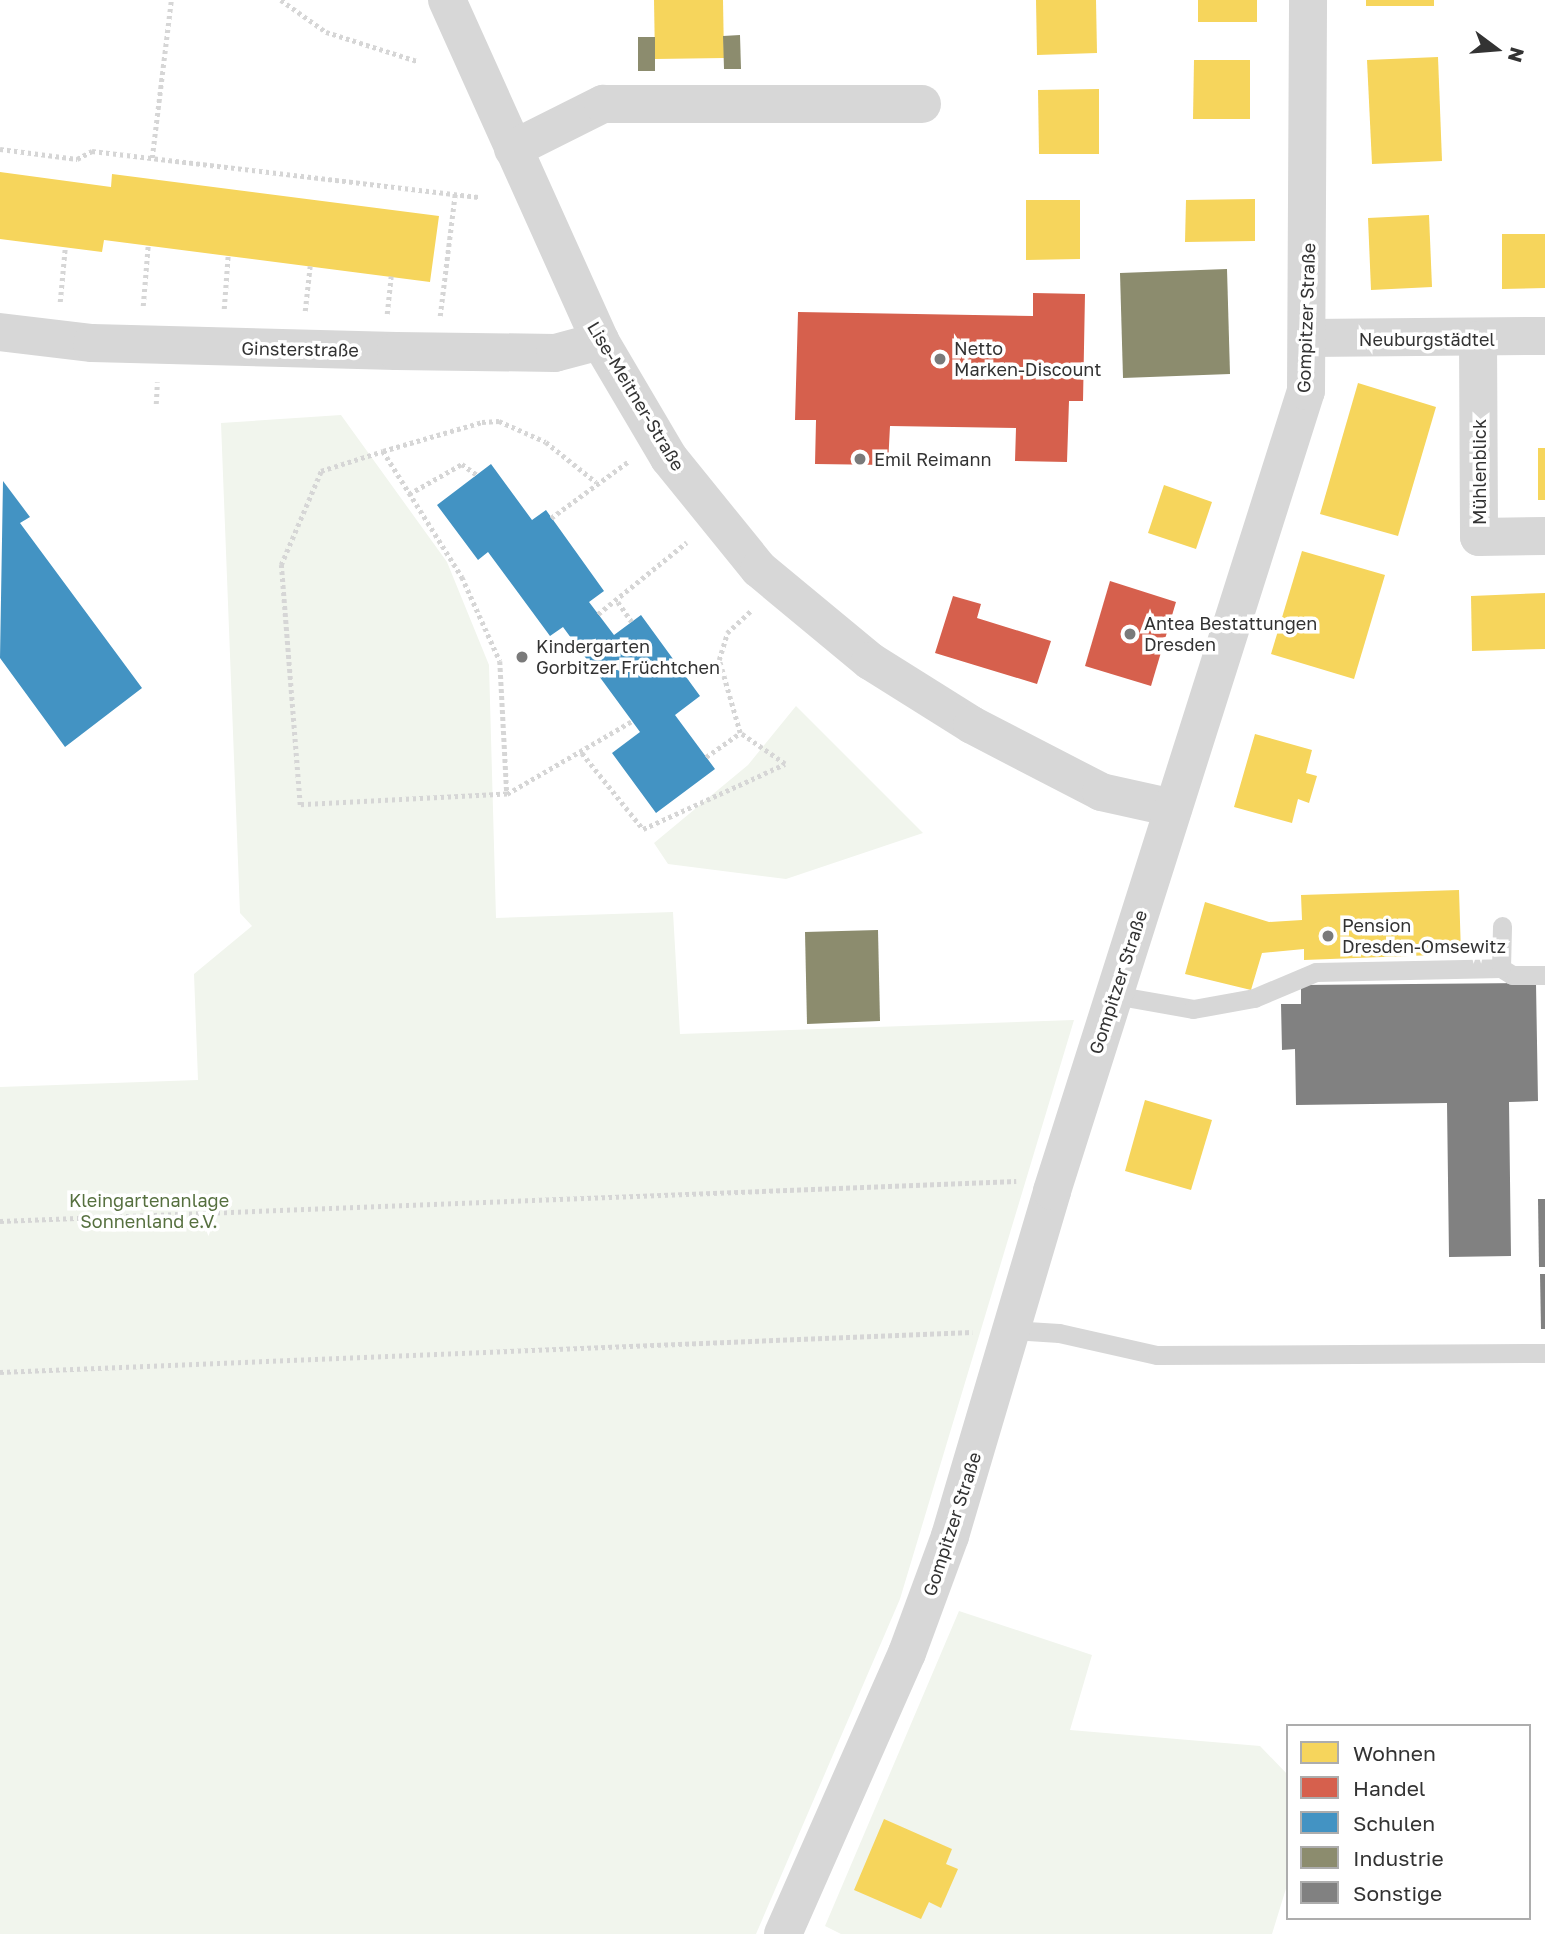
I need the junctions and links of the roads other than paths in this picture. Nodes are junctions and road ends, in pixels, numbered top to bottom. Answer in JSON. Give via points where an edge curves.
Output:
{"nodes":[{"id":1,"x":447,"y":0,"type":"edge"},
{"id":2,"x":1308,"y":0,"type":"edge"},
{"id":3,"x":922,"y":104,"type":"dead end"},
{"id":4,"x":513,"y":149,"type":"junction"},
{"id":5,"x":0,"y":332,"type":"edge"},
{"id":6,"x":1545,"y":336,"type":"edge"},
{"id":7,"x":1309,"y":338,"type":"junction"},
{"id":8,"x":1478,"y":340,"type":"junction"},
{"id":9,"x":600,"y":341,"type":"junction"},
{"id":10,"x":1545,"y":536,"type":"edge"},
{"id":11,"x":1173,"y":808,"type":"junction"},
{"id":12,"x":1502,"y":926,"type":"dead end"},
{"id":13,"x":1502,"y":968,"type":"junction"},
{"id":14,"x":1545,"y":975,"type":"edge"},
{"id":15,"x":1114,"y":995,"type":"junction"},
{"id":16,"x":1011,"y":1330,"type":"junction"},
{"id":17,"x":1545,"y":1353,"type":"edge"},
{"id":18,"x":783,"y":1934,"type":"edge"}],
"edges":[{"from":1,"to":4,"type":"street","name":"Lise-Meitner-Straße"},
{"from":2,"to":7,"type":"street","name":"Gompitzer Straße"},
{"from":3,"to":4,"type":"street","via":[[603,104]]},
{"from":4,"to":9,"type":"street","name":"Lise-Meitner-Straße"},
{"from":5,"to":9,"type":"street","name":"Ginsterstraße","via":[[105,344],[371,351],[555,353]]},
{"from":6,"to":8,"type":"street","name":"Neuburgstädtel"},
{"from":7,"to":8,"type":"street","name":"Neuburgstädtel"},
{"from":7,"to":11,"type":"street","name":"Gompitzer Straße","via":[[1307,391]]},
{"from":8,"to":10,"type":"street","name":"Mühlenblick","via":[[1479,537]]},
{"from":9,"to":11,"type":"street","name":"Lise-Meitner-Straße","via":[[669,458],[759,569],[870,661],[972,725],[1101,792]]},
{"from":11,"to":15,"type":"street","name":"Gompitzer Straße"},
{"from":12,"to":13,"type":"lane"},
{"from":13,"to":14,"type":"lane","via":[[1513,975]]},
{"from":13,"to":15,"type":"lane","via":[[1316,972],[1254,998],[1192,1009]]},
{"from":15,"to":16,"type":"street","name":"Gompitzer Straße"},
{"from":16,"to":17,"type":"lane","via":[[1059,1333],[1157,1354]]},
{"from":16,"to":18,"type":"street","name":"Gompitzer Straße","via":[[926,1604]]}]}
